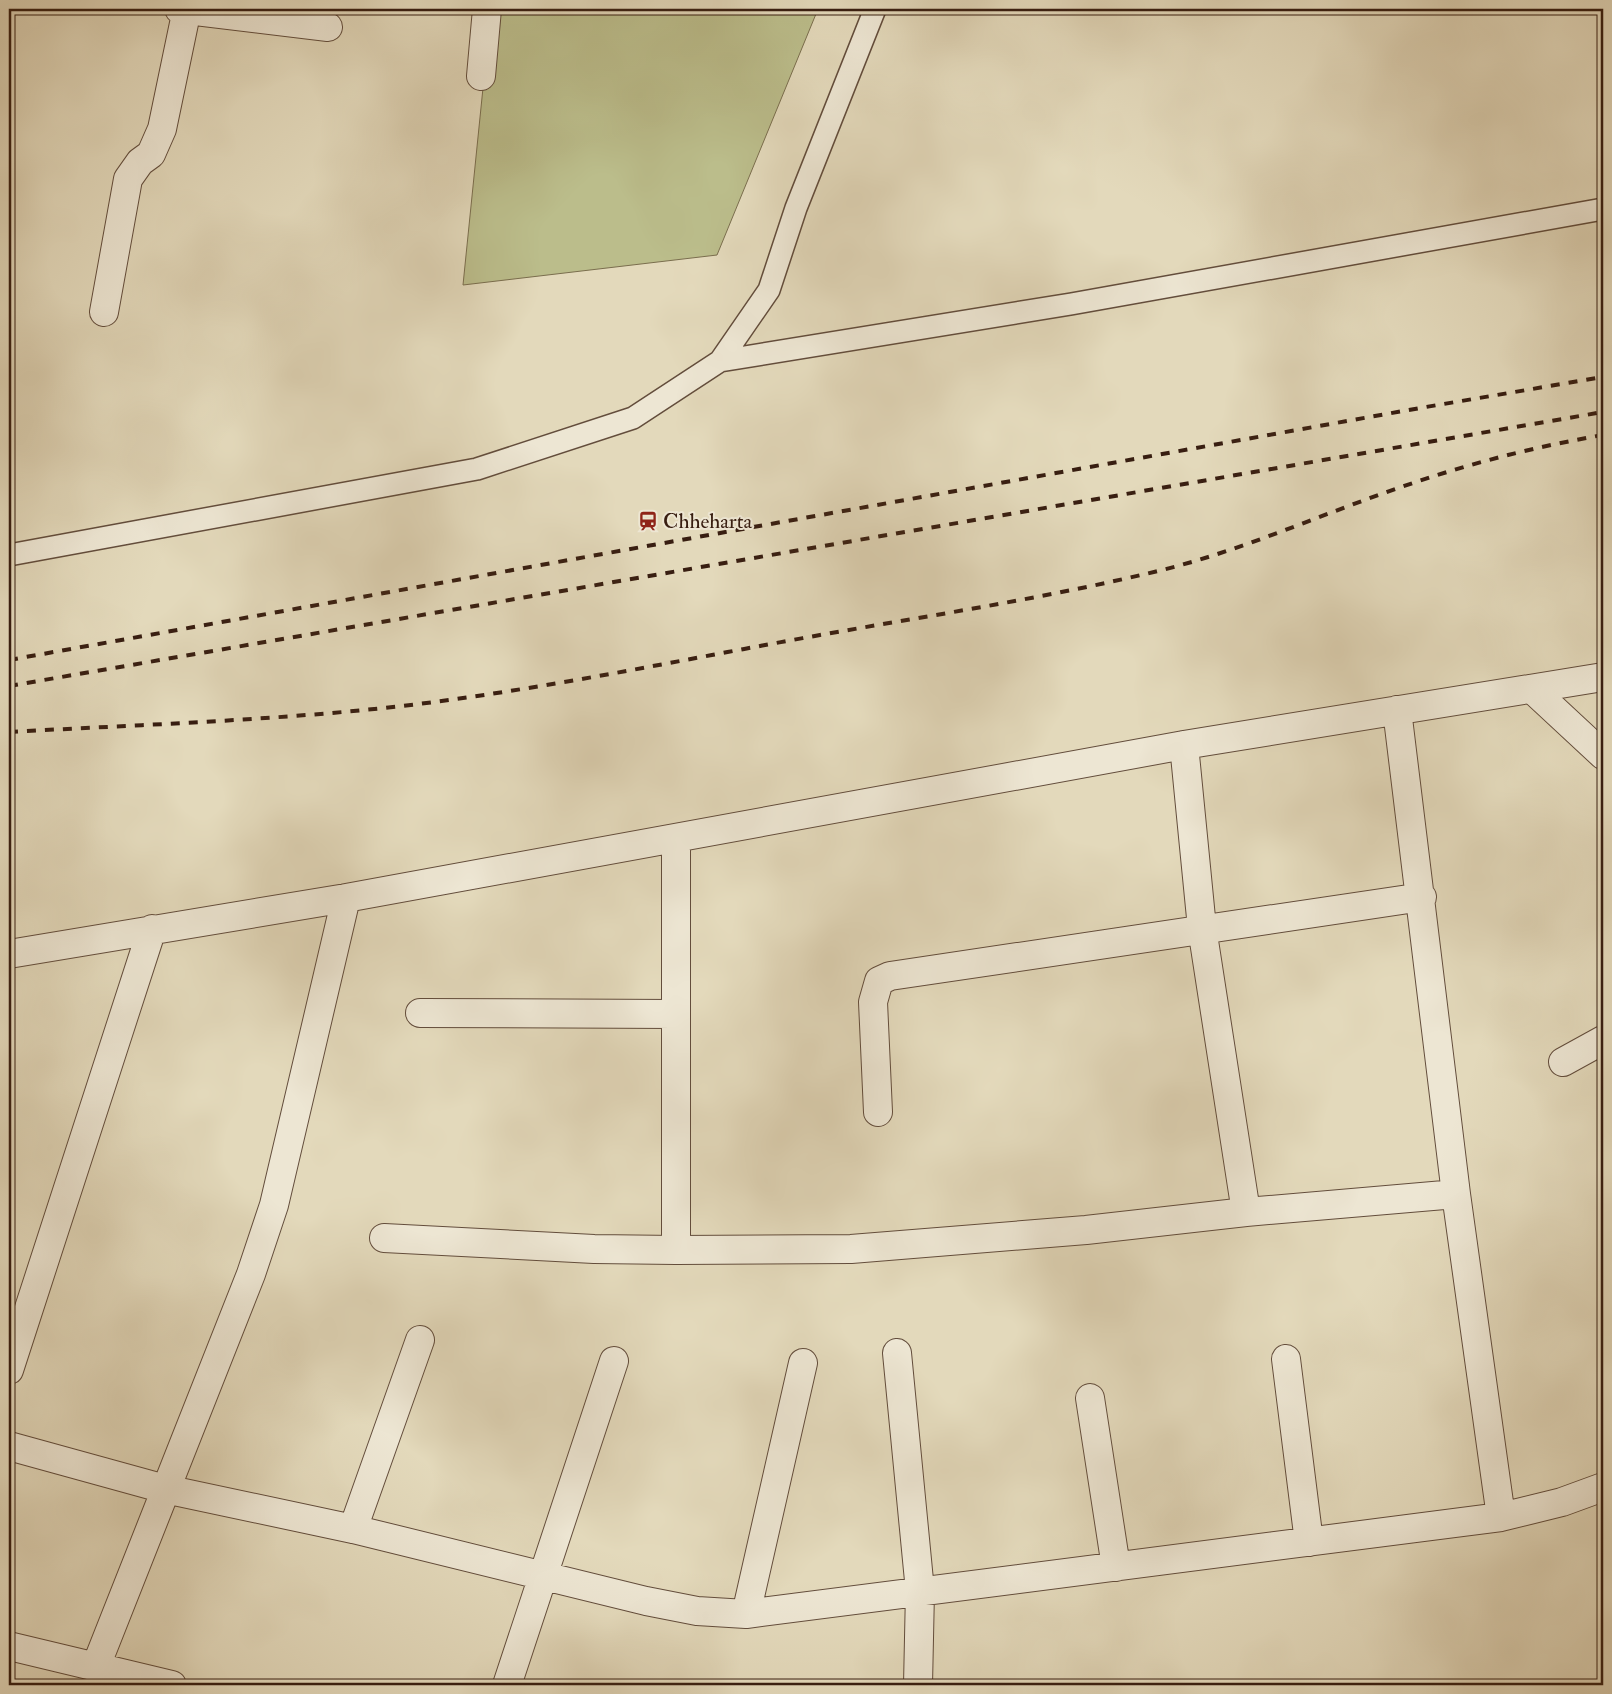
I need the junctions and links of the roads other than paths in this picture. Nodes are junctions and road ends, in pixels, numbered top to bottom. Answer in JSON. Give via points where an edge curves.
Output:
{"nodes":[{"id":1,"x":184,"y":9,"type":"edge"},
{"id":2,"x":487,"y":9,"type":"edge"},
{"id":3,"x":875,"y":9,"type":"edge"},
{"id":4,"x":328,"y":27,"type":"dead end"},
{"id":5,"x":482,"y":76,"type":"dead end"},
{"id":6,"x":1603,"y":209,"type":"edge"},
{"id":7,"x":104,"y":312,"type":"dead end"},
{"id":8,"x":720,"y":361,"type":"junction"},
{"id":9,"x":9,"y":555,"type":"edge"},
{"id":10,"x":1603,"y":677,"type":"edge"},
{"id":11,"x":1532,"y":690,"type":"junction"},
{"id":12,"x":1397,"y":710,"type":"junction"},
{"id":13,"x":1184,"y":745,"type":"junction"},
{"id":14,"x":1603,"y":755,"type":"edge"},
{"id":15,"x":676,"y":839,"type":"junction"},
{"id":16,"x":1422,"y":897,"type":"junction"},
{"id":17,"x":346,"y":898,"type":"junction"},
{"id":18,"x":1202,"y":928,"type":"junction"},
{"id":19,"x":152,"y":929,"type":"junction"},
{"id":20,"x":9,"y":954,"type":"edge"},
{"id":21,"x":420,"y":1013,"type":"dead end"},
{"id":22,"x":675,"y":1014,"type":"junction"},
{"id":23,"x":1603,"y":1040,"type":"edge"},
{"id":24,"x":1563,"y":1062,"type":"dead end"},
{"id":25,"x":878,"y":1112,"type":"dead end"},
{"id":26,"x":1456,"y":1194,"type":"junction"},
{"id":27,"x":1246,"y":1212,"type":"junction"},
{"id":28,"x":384,"y":1238,"type":"dead end"},
{"id":29,"x":676,"y":1250,"type":"junction"},
{"id":30,"x":420,"y":1340,"type":"dead end"},
{"id":31,"x":897,"y":1353,"type":"dead end"},
{"id":32,"x":1286,"y":1359,"type":"dead end"},
{"id":33,"x":614,"y":1361,"type":"dead end"},
{"id":34,"x":803,"y":1363,"type":"dead end"},
{"id":35,"x":9,"y":1370,"type":"edge"},
{"id":36,"x":1090,"y":1398,"type":"dead end"},
{"id":37,"x":9,"y":1446,"type":"edge"},
{"id":38,"x":1603,"y":1487,"type":"edge"},
{"id":39,"x":165,"y":1489,"type":"junction"},
{"id":40,"x":1501,"y":1517,"type":"junction"},
{"id":41,"x":353,"y":1529,"type":"junction"},
{"id":42,"x":1309,"y":1542,"type":"junction"},
{"id":43,"x":1116,"y":1567,"type":"junction"},
{"id":44,"x":544,"y":1574,"type":"junction"},
{"id":45,"x":920,"y":1591,"type":"junction"},
{"id":46,"x":746,"y":1614,"type":"junction"},
{"id":47,"x":9,"y":1646,"type":"edge"},
{"id":48,"x":96,"y":1666,"type":"junction"},
{"id":49,"x":172,"y":1685,"type":"edge"},
{"id":50,"x":507,"y":1685,"type":"edge"},
{"id":51,"x":918,"y":1685,"type":"edge"}],
"edges":[{"from":1,"to":4,"type":"street"},
{"from":1,"to":7,"type":"street","via":[[162,129],[151,154],[140,162],[128,180]]},
{"from":2,"to":5,"type":"street"},
{"from":3,"to":8,"type":"lane","via":[[796,208],[769,290]]},
{"from":6,"to":8,"type":"lane","via":[[1072,304]]},
{"from":8,"to":9,"type":"lane","via":[[633,418],[477,468]]},
{"from":10,"to":11,"type":"street"},
{"from":11,"to":12,"type":"street"},
{"from":11,"to":14,"type":"street"},
{"from":12,"to":13,"type":"street"},
{"from":12,"to":16,"type":"street"},
{"from":13,"to":15,"type":"street"},
{"from":13,"to":18,"type":"street"},
{"from":15,"to":17,"type":"street"},
{"from":15,"to":22,"type":"street"},
{"from":16,"to":18,"type":"street"},
{"from":16,"to":26,"type":"street"},
{"from":17,"to":19,"type":"street"},
{"from":17,"to":39,"type":"street","via":[[274,1205],[251,1274]]},
{"from":18,"to":25,"type":"street","via":[[890,976],[879,981],[873,1002]]},
{"from":18,"to":27,"type":"street"},
{"from":19,"to":20,"type":"street"},
{"from":19,"to":35,"type":"street"},
{"from":21,"to":22,"type":"street"},
{"from":22,"to":29,"type":"street"},
{"from":23,"to":24,"type":"street"},
{"from":26,"to":27,"type":"street"},
{"from":26,"to":40,"type":"street"},
{"from":27,"to":29,"type":"street","via":[[1086,1230],[851,1249]]},
{"from":28,"to":29,"type":"street"},
{"from":30,"to":41,"type":"street"},
{"from":31,"to":45,"type":"street"},
{"from":32,"to":42,"type":"street"},
{"from":33,"to":44,"type":"street"},
{"from":34,"to":46,"type":"street"},
{"from":36,"to":43,"type":"street"},
{"from":37,"to":39,"type":"street"},
{"from":38,"to":40,"type":"street","via":[[1562,1502]]},
{"from":39,"to":41,"type":"street"},
{"from":39,"to":48,"type":"street"},
{"from":40,"to":42,"type":"street"},
{"from":41,"to":44,"type":"street"},
{"from":42,"to":43,"type":"street"},
{"from":43,"to":45,"type":"street"},
{"from":44,"to":46,"type":"street","via":[[646,1601],[697,1611]]},
{"from":44,"to":50,"type":"street"},
{"from":45,"to":46,"type":"street"},
{"from":45,"to":51,"type":"street"},
{"from":47,"to":48,"type":"street"},
{"from":48,"to":49,"type":"street"}]}
